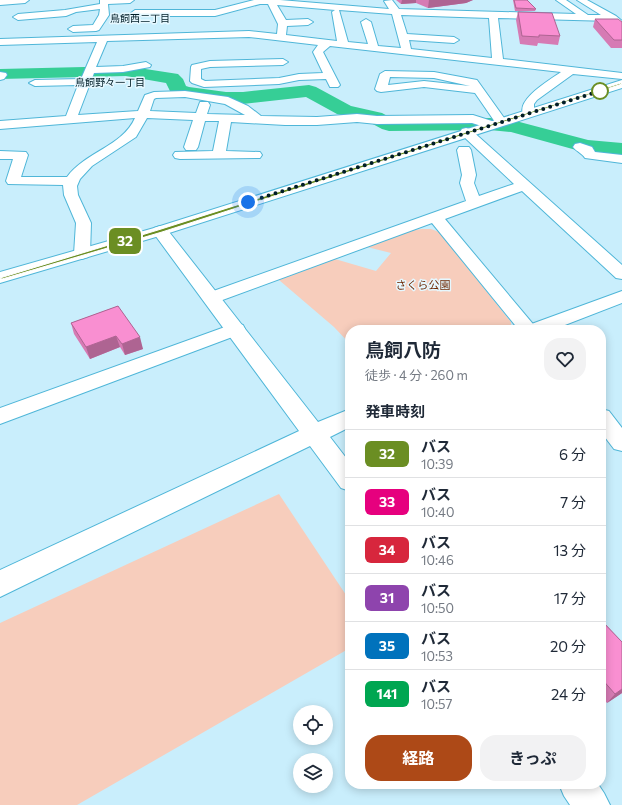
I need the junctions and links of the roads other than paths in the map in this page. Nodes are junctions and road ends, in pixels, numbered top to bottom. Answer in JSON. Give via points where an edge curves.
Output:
{"nodes":[{"id":1,"x":19,"y":0,"type":"edge"},
{"id":2,"x":25,"y":0,"type":"edge"},
{"id":3,"x":130,"y":0,"type":"edge"},
{"id":4,"x":387,"y":0,"type":"edge"},
{"id":5,"x":560,"y":0,"type":"edge"},
{"id":6,"x":581,"y":0,"type":"edge"},
{"id":7,"x":0,"y":2,"type":"edge"},
{"id":8,"x":271,"y":2,"type":"junction"},
{"id":9,"x":303,"y":2,"type":"edge"},
{"id":10,"x":104,"y":3,"type":"edge"},
{"id":11,"x":193,"y":4,"type":"dead end"},
{"id":12,"x":337,"y":5,"type":"edge"},
{"id":13,"x":499,"y":5,"type":"dead end"},
{"id":14,"x":535,"y":8,"type":"edge"},
{"id":15,"x":136,"y":13,"type":"dead end"},
{"id":16,"x":166,"y":13,"type":"junction"},
{"id":17,"x":396,"y":14,"type":"junction"},
{"id":18,"x":441,"y":14,"type":"junction"},
{"id":19,"x":471,"y":15,"type":"junction"},
{"id":20,"x":493,"y":16,"type":"junction"},
{"id":21,"x":509,"y":16,"type":"junction"},
{"id":22,"x":544,"y":17,"type":"junction"},
{"id":23,"x":66,"y":18,"type":"dead end"},
{"id":24,"x":587,"y":18,"type":"junction"},
{"id":25,"x":613,"y":18,"type":"junction"},
{"id":26,"x":308,"y":22,"type":"dead end"},
{"id":27,"x":20,"y":23,"type":"junction"},
{"id":28,"x":283,"y":23,"type":"junction"},
{"id":29,"x":440,"y":26,"type":"dead end"},
{"id":30,"x":622,"y":26,"type":"edge"},
{"id":31,"x":471,"y":28,"type":"dead end"},
{"id":32,"x":65,"y":30,"type":"dead end"},
{"id":33,"x":261,"y":35,"type":"junction"},
{"id":34,"x":142,"y":37,"type":"junction"},
{"id":35,"x":280,"y":37,"type":"junction"},
{"id":36,"x":403,"y":37,"type":"junction"},
{"id":37,"x":104,"y":38,"type":"junction"},
{"id":38,"x":454,"y":40,"type":"dead end"},
{"id":39,"x":0,"y":42,"type":"edge"},
{"id":40,"x":11,"y":42,"type":"junction"},
{"id":41,"x":328,"y":43,"type":"junction"},
{"id":42,"x":343,"y":44,"type":"junction"},
{"id":43,"x":374,"y":48,"type":"junction"},
{"id":44,"x":407,"y":52,"type":"junction"},
{"id":45,"x":266,"y":55,"type":"junction"},
{"id":46,"x":446,"y":56,"type":"junction"},
{"id":47,"x":283,"y":62,"type":"dead end"},
{"id":48,"x":498,"y":63,"type":"junction"},
{"id":49,"x":146,"y":65,"type":"dead end"},
{"id":50,"x":570,"y":71,"type":"junction"},
{"id":51,"x":88,"y":74,"type":"junction"},
{"id":52,"x":434,"y":75,"type":"junction"},
{"id":53,"x":622,"y":76,"type":"edge"},
{"id":54,"x":35,"y":83,"type":"dead end"},
{"id":55,"x":622,"y":84,"type":"edge"},
{"id":56,"x":479,"y":90,"type":"junction"},
{"id":57,"x":206,"y":98,"type":"junction"},
{"id":58,"x":142,"y":114,"type":"junction"},
{"id":59,"x":528,"y":114,"type":"junction"},
{"id":60,"x":200,"y":117,"type":"junction"},
{"id":61,"x":71,"y":118,"type":"junction"},
{"id":62,"x":226,"y":118,"type":"junction"},
{"id":63,"x":259,"y":120,"type":"junction"},
{"id":64,"x":496,"y":123,"type":"junction"},
{"id":65,"x":0,"y":125,"type":"edge"},
{"id":66,"x":466,"y":132,"type":"junction"},
{"id":67,"x":191,"y":147,"type":"dead end"},
{"id":68,"x":580,"y":147,"type":"dead end"},
{"id":69,"x":464,"y":150,"type":"dead end"},
{"id":70,"x":0,"y":155,"type":"edge"},
{"id":71,"x":180,"y":155,"type":"dead end"},
{"id":72,"x":219,"y":155,"type":"junction"},
{"id":73,"x":255,"y":155,"type":"dead end"},
{"id":74,"x":622,"y":159,"type":"edge"},
{"id":75,"x":468,"y":170,"type":"junction"},
{"id":76,"x":507,"y":170,"type":"junction"},
{"id":77,"x":72,"y":181,"type":"junction"},
{"id":78,"x":524,"y":185,"type":"junction"},
{"id":79,"x":474,"y":203,"type":"junction"},
{"id":80,"x":435,"y":217,"type":"junction"},
{"id":81,"x":160,"y":231,"type":"junction"},
{"id":82,"x":82,"y":254,"type":"junction"},
{"id":83,"x":622,"y":274,"type":"edge"},
{"id":84,"x":0,"y":278,"type":"edge"},
{"id":85,"x":622,"y":297,"type":"edge"},
{"id":86,"x":211,"y":298,"type":"junction"},
{"id":87,"x":524,"y":325,"type":"edge"},
{"id":88,"x":546,"y":325,"type":"edge"},
{"id":89,"x":236,"y":329,"type":"junction"},
{"id":90,"x":0,"y":416,"type":"edge"},
{"id":91,"x":345,"y":419,"type":"edge"},
{"id":92,"x":606,"y":423,"type":"edge"},
{"id":93,"x":315,"y":434,"type":"junction"},
{"id":94,"x":622,"y":443,"type":"edge"},
{"id":95,"x":345,"y":473,"type":"edge"},
{"id":96,"x":0,"y":584,"type":"edge"},
{"id":97,"x":580,"y":789,"type":"edge"},
{"id":98,"x":592,"y":805,"type":"edge"}],
"edges":[{"from":1,"to":2,"type":"street"},
{"from":1,"to":7,"type":"street"},
{"from":1,"to":27,"type":"street","via":[[20,6],[16,12]]},
{"from":3,"to":10,"type":"street"},
{"from":4,"to":17,"type":"street"},
{"from":5,"to":24,"type":"street"},
{"from":6,"to":25,"type":"street"},
{"from":8,"to":9,"type":"street"},
{"from":8,"to":16,"type":"street","via":[[260,1],[238,11]]},
{"from":8,"to":28,"type":"street"},
{"from":9,"to":17,"type":"street"},
{"from":10,"to":27,"type":"street"},
{"from":10,"to":32,"type":"street","via":[[104,15],[96,28]]},
{"from":11,"to":16,"type":"street"},
{"from":12,"to":42,"type":"street"},
{"from":13,"to":21,"type":"street"},
{"from":14,"to":22,"type":"street"},
{"from":15,"to":16,"type":"street"},
{"from":16,"to":34,"type":"street","via":[[150,26]]},
{"from":17,"to":18,"type":"street"},
{"from":17,"to":36,"type":"street"},
{"from":17,"to":43,"type":"street","via":[[364,20]]},
{"from":18,"to":19,"type":"street"},
{"from":18,"to":29,"type":"street"},
{"from":19,"to":20,"type":"street"},
{"from":19,"to":31,"type":"street"},
{"from":20,"to":21,"type":"street"},
{"from":20,"to":48,"type":"street"},
{"from":21,"to":22,"type":"street"},
{"from":22,"to":24,"type":"street"},
{"from":23,"to":27,"type":"street"},
{"from":24,"to":25,"type":"street"},
{"from":25,"to":30,"type":"street"},
{"from":26,"to":28,"type":"street"},
{"from":27,"to":40,"type":"street"},
{"from":28,"to":35,"type":"street"},
{"from":33,"to":34,"type":"street","via":[[247,31]]},
{"from":33,"to":35,"type":"street"},
{"from":33,"to":45,"type":"street"},
{"from":34,"to":37,"type":"street"},
{"from":35,"to":41,"type":"street"},
{"from":36,"to":38,"type":"street"},
{"from":36,"to":44,"type":"street"},
{"from":37,"to":40,"type":"street"},
{"from":37,"to":51,"type":"street"},
{"from":39,"to":40,"type":"street"},
{"from":41,"to":42,"type":"street"},
{"from":41,"to":45,"type":"street","via":[[318,52],[332,80],[299,77],[279,81],[204,84],[196,81],[196,67]]},
{"from":42,"to":43,"type":"street"},
{"from":43,"to":44,"type":"street"},
{"from":44,"to":46,"type":"street"},
{"from":45,"to":47,"type":"street"},
{"from":46,"to":48,"type":"street"},
{"from":46,"to":52,"type":"street"},
{"from":48,"to":50,"type":"street"},
{"from":49,"to":51,"type":"street"},
{"from":50,"to":53,"type":"street"},
{"from":50,"to":59,"type":"street","via":[[533,98],[528,104]]},
{"from":51,"to":54,"type":"street"},
{"from":51,"to":61,"type":"street"},
{"from":52,"to":56,"type":"street","via":[[473,82]]},
{"from":52,"to":56,"type":"street","via":[[385,74],[381,89],[424,84]]},
{"from":55,"to":59,"type":"main road"},
{"from":56,"to":64,"type":"street"},
{"from":57,"to":58,"type":"street","via":[[185,94],[154,95],[149,97]]},
{"from":57,"to":60,"type":"street"},
{"from":57,"to":63,"type":"street","via":[[228,101]]},
{"from":58,"to":60,"type":"street"},
{"from":58,"to":61,"type":"street"},
{"from":58,"to":77,"type":"street","via":[[137,128],[131,135],[106,150],[78,172]]},
{"from":59,"to":64,"type":"main road"},
{"from":60,"to":62,"type":"street"},
{"from":60,"to":67,"type":"street"},
{"from":61,"to":65,"type":"street"},
{"from":62,"to":63,"type":"street"},
{"from":62,"to":72,"type":"street"},
{"from":63,"to":64,"type":"street","via":[[473,119]]},
{"from":64,"to":66,"type":"main road"},
{"from":66,"to":76,"type":"street"},
{"from":66,"to":81,"type":"main road"},
{"from":68,"to":74,"type":"street","via":[[587,150],[590,155]]},
{"from":69,"to":75,"type":"street"},
{"from":70,"to":77,"type":"street","via":[[21,155],[11,168],[13,181]]},
{"from":71,"to":72,"type":"street"},
{"from":72,"to":73,"type":"street"},
{"from":75,"to":76,"type":"street"},
{"from":75,"to":79,"type":"street","via":[[467,183]]},
{"from":76,"to":78,"type":"street"},
{"from":77,"to":82,"type":"street","via":[[70,196],[83,221]]},
{"from":78,"to":79,"type":"street"},
{"from":78,"to":83,"type":"street"},
{"from":79,"to":80,"type":"street"},
{"from":80,"to":86,"type":"street"},
{"from":80,"to":87,"type":"street"},
{"from":81,"to":82,"type":"main road"},
{"from":81,"to":86,"type":"main road"},
{"from":82,"to":84,"type":"main road"},
{"from":85,"to":88,"type":"main road"},
{"from":86,"to":89,"type":"main road"},
{"from":89,"to":90,"type":"street"},
{"from":89,"to":93,"type":"main road"},
{"from":91,"to":93,"type":"main road"},
{"from":92,"to":94,"type":"street"},
{"from":93,"to":95,"type":"main road"},
{"from":93,"to":96,"type":"main road"},
{"from":97,"to":98,"type":"main road"}]}
